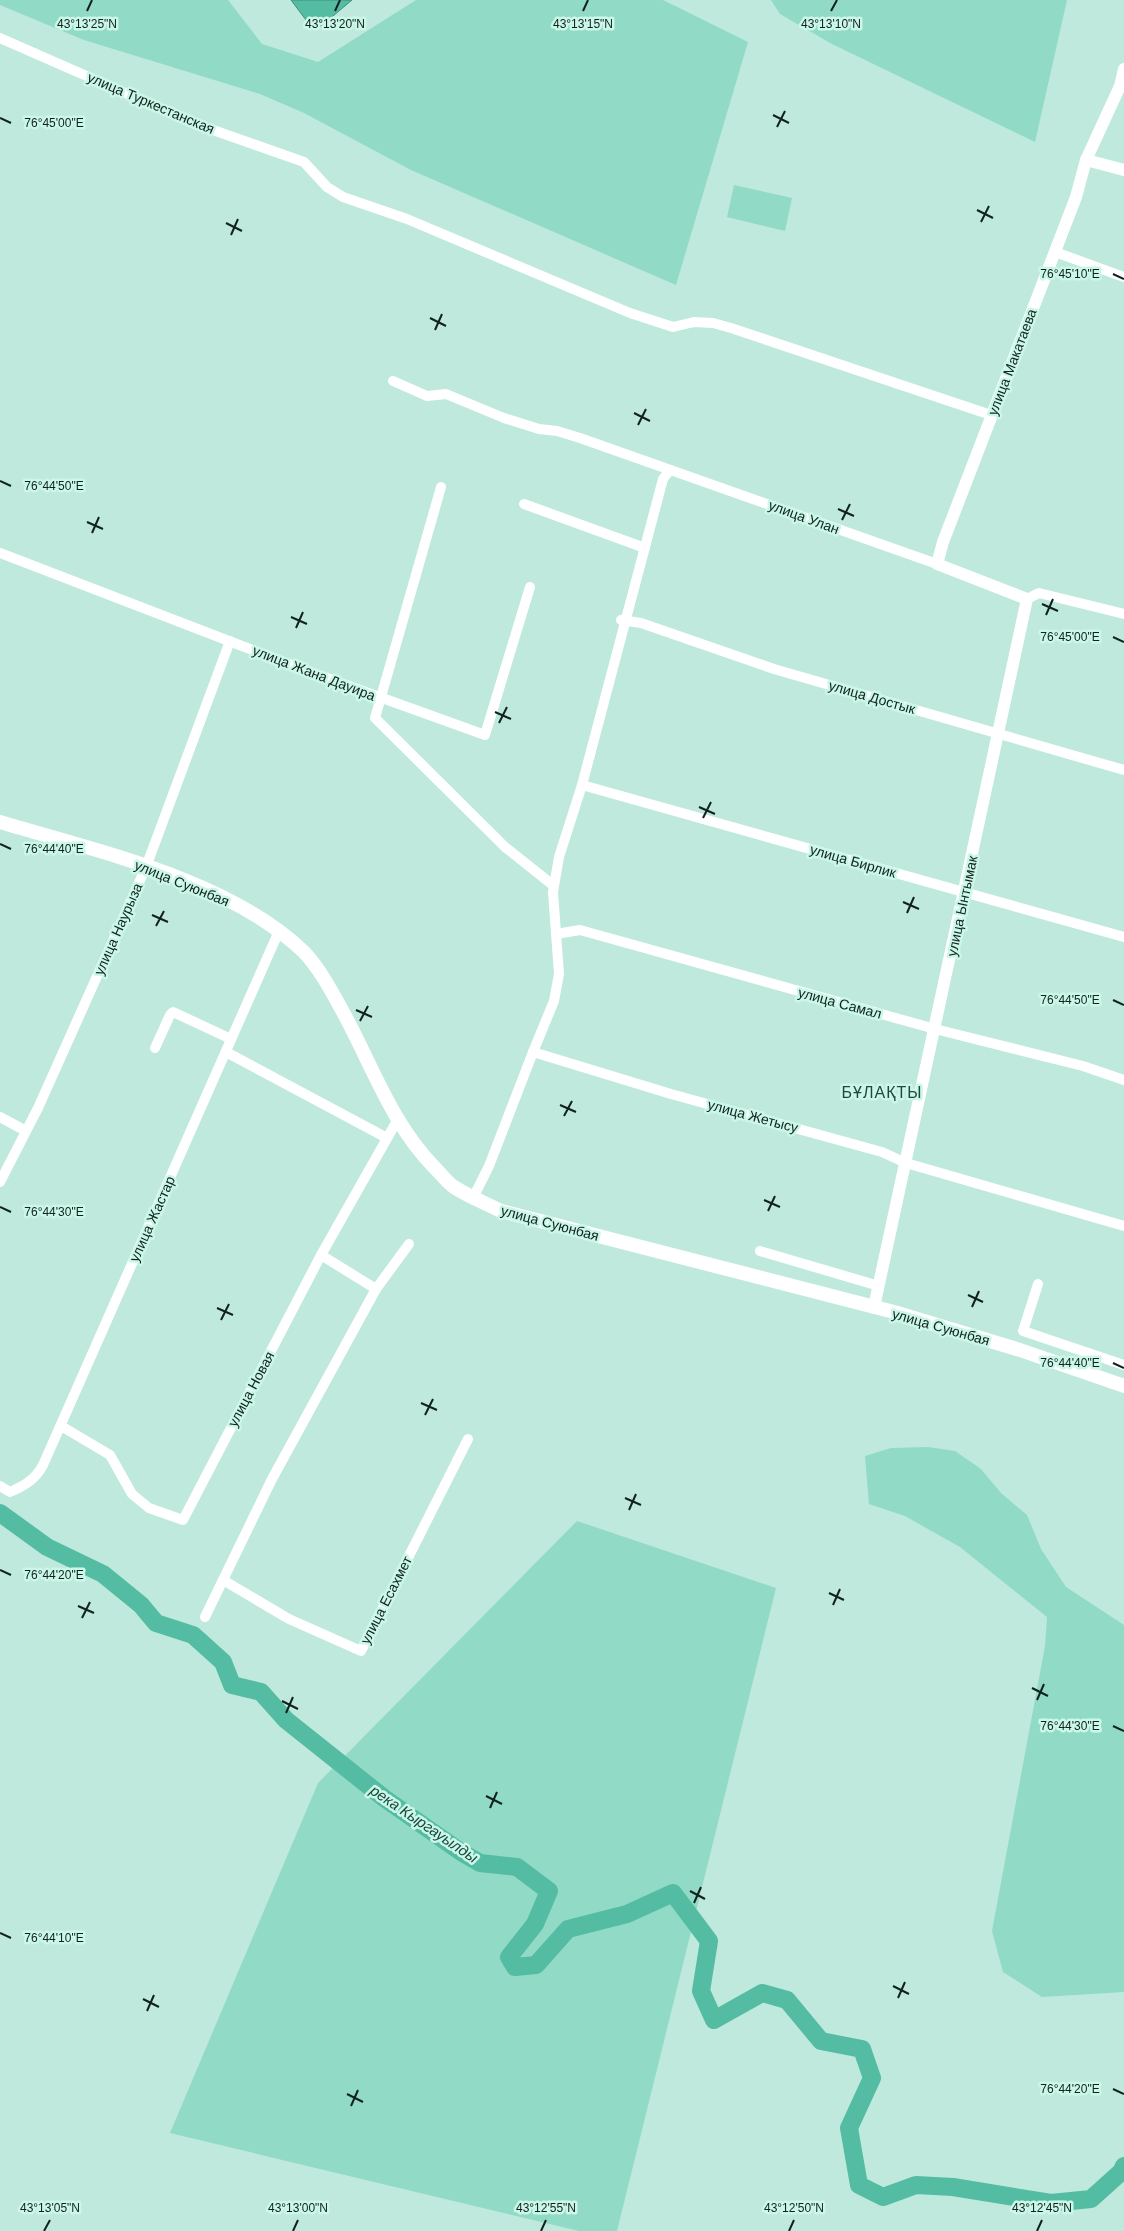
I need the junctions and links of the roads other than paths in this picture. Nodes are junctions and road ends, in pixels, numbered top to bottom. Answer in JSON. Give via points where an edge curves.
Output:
{"nodes":[{"id":1,"x":0,"y":38,"type":"edge"},
{"id":2,"x":1124,"y":69,"type":"edge"},
{"id":3,"x":1086,"y":160,"type":"junction"},
{"id":4,"x":1124,"y":170,"type":"edge"},
{"id":5,"x":1055,"y":252,"type":"junction"},
{"id":6,"x":1124,"y":277,"type":"edge"},
{"id":7,"x":393,"y":381,"type":"dead end"},
{"id":8,"x":991,"y":415,"type":"junction"},
{"id":9,"x":670,"y":470,"type":"junction"},
{"id":10,"x":441,"y":487,"type":"dead end"},
{"id":11,"x":524,"y":504,"type":"dead end"},
{"id":12,"x":645,"y":548,"type":"junction"},
{"id":13,"x":0,"y":553,"type":"edge"},
{"id":14,"x":937,"y":564,"type":"junction"},
{"id":15,"x":530,"y":587,"type":"dead end"},
{"id":16,"x":1027,"y":599,"type":"junction"},
{"id":17,"x":1124,"y":614,"type":"edge"},
{"id":18,"x":624,"y":620,"type":"junction"},
{"id":19,"x":230,"y":641,"type":"junction"},
{"id":20,"x":380,"y":697,"type":"junction"},
{"id":21,"x":997,"y":732,"type":"junction"},
{"id":22,"x":1124,"y":770,"type":"edge"},
{"id":23,"x":582,"y":784,"type":"junction"},
{"id":24,"x":0,"y":822,"type":"edge"},
{"id":25,"x":146,"y":867,"type":"junction"},
{"id":26,"x":554,"y":886,"type":"junction"},
{"id":27,"x":965,"y":892,"type":"junction"},
{"id":28,"x":279,"y":932,"type":"junction"},
{"id":29,"x":556,"y":934,"type":"junction"},
{"id":30,"x":1124,"y":938,"type":"edge"},
{"id":31,"x":935,"y":1029,"type":"junction"},
{"id":32,"x":231,"y":1039,"type":"junction"},
{"id":33,"x":155,"y":1048,"type":"dead end"},
{"id":34,"x":226,"y":1052,"type":"junction"},
{"id":35,"x":533,"y":1052,"type":"junction"},
{"id":36,"x":1124,"y":1080,"type":"edge"},
{"id":37,"x":0,"y":1117,"type":"edge"},
{"id":38,"x":398,"y":1119,"type":"junction"},
{"id":39,"x":26,"y":1131,"type":"junction"},
{"id":40,"x":387,"y":1138,"type":"junction"},
{"id":41,"x":906,"y":1162,"type":"junction"},
{"id":42,"x":0,"y":1182,"type":"edge"},
{"id":43,"x":473,"y":1198,"type":"junction"},
{"id":44,"x":1124,"y":1226,"type":"edge"},
{"id":45,"x":408,"y":1244,"type":"dead end"},
{"id":46,"x":760,"y":1251,"type":"dead end"},
{"id":47,"x":321,"y":1255,"type":"junction"},
{"id":48,"x":1038,"y":1284,"type":"dead end"},
{"id":49,"x":879,"y":1286,"type":"junction"},
{"id":50,"x":376,"y":1289,"type":"junction"},
{"id":51,"x":874,"y":1307,"type":"junction"},
{"id":52,"x":1124,"y":1366,"type":"edge"},
{"id":53,"x":1124,"y":1386,"type":"edge"},
{"id":54,"x":61,"y":1426,"type":"junction"},
{"id":55,"x":468,"y":1438,"type":"dead end"},
{"id":56,"x":0,"y":1486,"type":"edge"},
{"id":57,"x":223,"y":1580,"type":"junction"},
{"id":58,"x":205,"y":1617,"type":"dead end"}],
"edges":[{"from":1,"to":8,"type":"street","name":"улица Туркестанская","via":[[196,124],[304,162],[327,187],[343,197],[406,219],[630,314],[673,327],[694,322],[731,328]]},
{"from":2,"to":3,"type":"street","name":"улица Макатаева","via":[[1120,86]]},
{"from":3,"to":4,"type":"street"},
{"from":3,"to":5,"type":"street","name":"улица Макатаева"},
{"from":5,"to":6,"type":"street"},
{"from":5,"to":8,"type":"street","name":"улица Макатаева"},
{"from":7,"to":9,"type":"street","name":"улица Улан","via":[[427,396],[446,394],[504,418],[580,438]]},
{"from":8,"to":14,"type":"street","name":"улица Макатаева"},
{"from":9,"to":12,"type":"street","via":[[663,479]]},
{"from":9,"to":14,"type":"street","name":"улица Улан"},
{"from":10,"to":20,"type":"street"},
{"from":11,"to":12,"type":"street"},
{"from":12,"to":18,"type":"street"},
{"from":13,"to":19,"type":"street","name":"улица Жана Дауира"},
{"from":14,"to":16,"type":"street"},
{"from":15,"to":20,"type":"street","name":"улица Жана Дауира","via":[[485,735]]},
{"from":16,"to":17,"type":"street","via":[[1040,593]]},
{"from":16,"to":21,"type":"street","name":"улица Ынтымак"},
{"from":18,"to":21,"type":"street","name":"улица Достык","via":[[774,669]]},
{"from":18,"to":23,"type":"street"},
{"from":19,"to":20,"type":"street","name":"улица Жана Дауира"},
{"from":19,"to":25,"type":"street","name":"улица Наурыза"},
{"from":20,"to":26,"type":"street","via":[[375,718],[505,847]]},
{"from":21,"to":22,"type":"street","name":"улица Достык"},
{"from":21,"to":27,"type":"street","name":"улица Ынтымак"},
{"from":23,"to":26,"type":"street","via":[[559,857]]},
{"from":23,"to":27,"type":"street","name":"улица Бирлик"},
{"from":24,"to":25,"type":"main road","name":"улица Суюнбая"},
{"from":25,"to":28,"type":"main road","name":"улица Суюнбая","via":[[220,896]]},
{"from":25,"to":39,"type":"street","name":"улица Наурыза"},
{"from":26,"to":29,"type":"street"},
{"from":27,"to":30,"type":"street","name":"улица Бирлик"},
{"from":27,"to":31,"type":"street","name":"улица Ынтымак"},
{"from":28,"to":32,"type":"street","name":"улица Жастар"},
{"from":28,"to":38,"type":"main road","name":"улица Суюнбая","via":[[305,953],[326,982]]},
{"from":29,"to":31,"type":"street","name":"улица Самал","via":[[580,930]]},
{"from":29,"to":35,"type":"street","via":[[558,974],[554,1001]]},
{"from":31,"to":36,"type":"street","name":"улица Самал","via":[[1083,1066]]},
{"from":31,"to":41,"type":"street","name":"улица Ынтымак"},
{"from":32,"to":33,"type":"street","via":[[173,1012]]},
{"from":32,"to":34,"type":"street","name":"улица Жастар"},
{"from":34,"to":40,"type":"street"},
{"from":34,"to":54,"type":"street","name":"улица Жастар"},
{"from":35,"to":41,"type":"street","name":"улица Жетысу","via":[[882,1152]]},
{"from":35,"to":43,"type":"street","via":[[489,1166]]},
{"from":37,"to":39,"type":"street"},
{"from":38,"to":40,"type":"street","name":"улица Новая"},
{"from":38,"to":43,"type":"main road","name":"улица Суюнбая","via":[[416,1150],[452,1186]]},
{"from":39,"to":42,"type":"street","name":"улица Наурыза"},
{"from":40,"to":47,"type":"street","name":"улица Новая"},
{"from":41,"to":44,"type":"street","name":"улица Жетысу"},
{"from":41,"to":49,"type":"street","name":"улица Ынтымак"},
{"from":43,"to":51,"type":"main road","name":"улица Суюнбая","via":[[501,1211]]},
{"from":45,"to":50,"type":"street"},
{"from":46,"to":49,"type":"street"},
{"from":47,"to":50,"type":"street"},
{"from":47,"to":54,"type":"street","name":"улица Новая","via":[[183,1520],[148,1508],[132,1494],[110,1456]]},
{"from":48,"to":52,"type":"street","via":[[1023,1332]]},
{"from":49,"to":51,"type":"street","name":"улица Ынтымак"},
{"from":50,"to":57,"type":"street","via":[[272,1479]]},
{"from":51,"to":53,"type":"main road","name":"улица Суюнбая","via":[[1020,1350]]},
{"from":54,"to":56,"type":"street","name":"улица Жастар","via":[[40,1472],[10,1492]]},
{"from":55,"to":57,"type":"street","name":"улица Есахмет","via":[[361,1651],[289,1619]]},
{"from":57,"to":58,"type":"street"}]}
